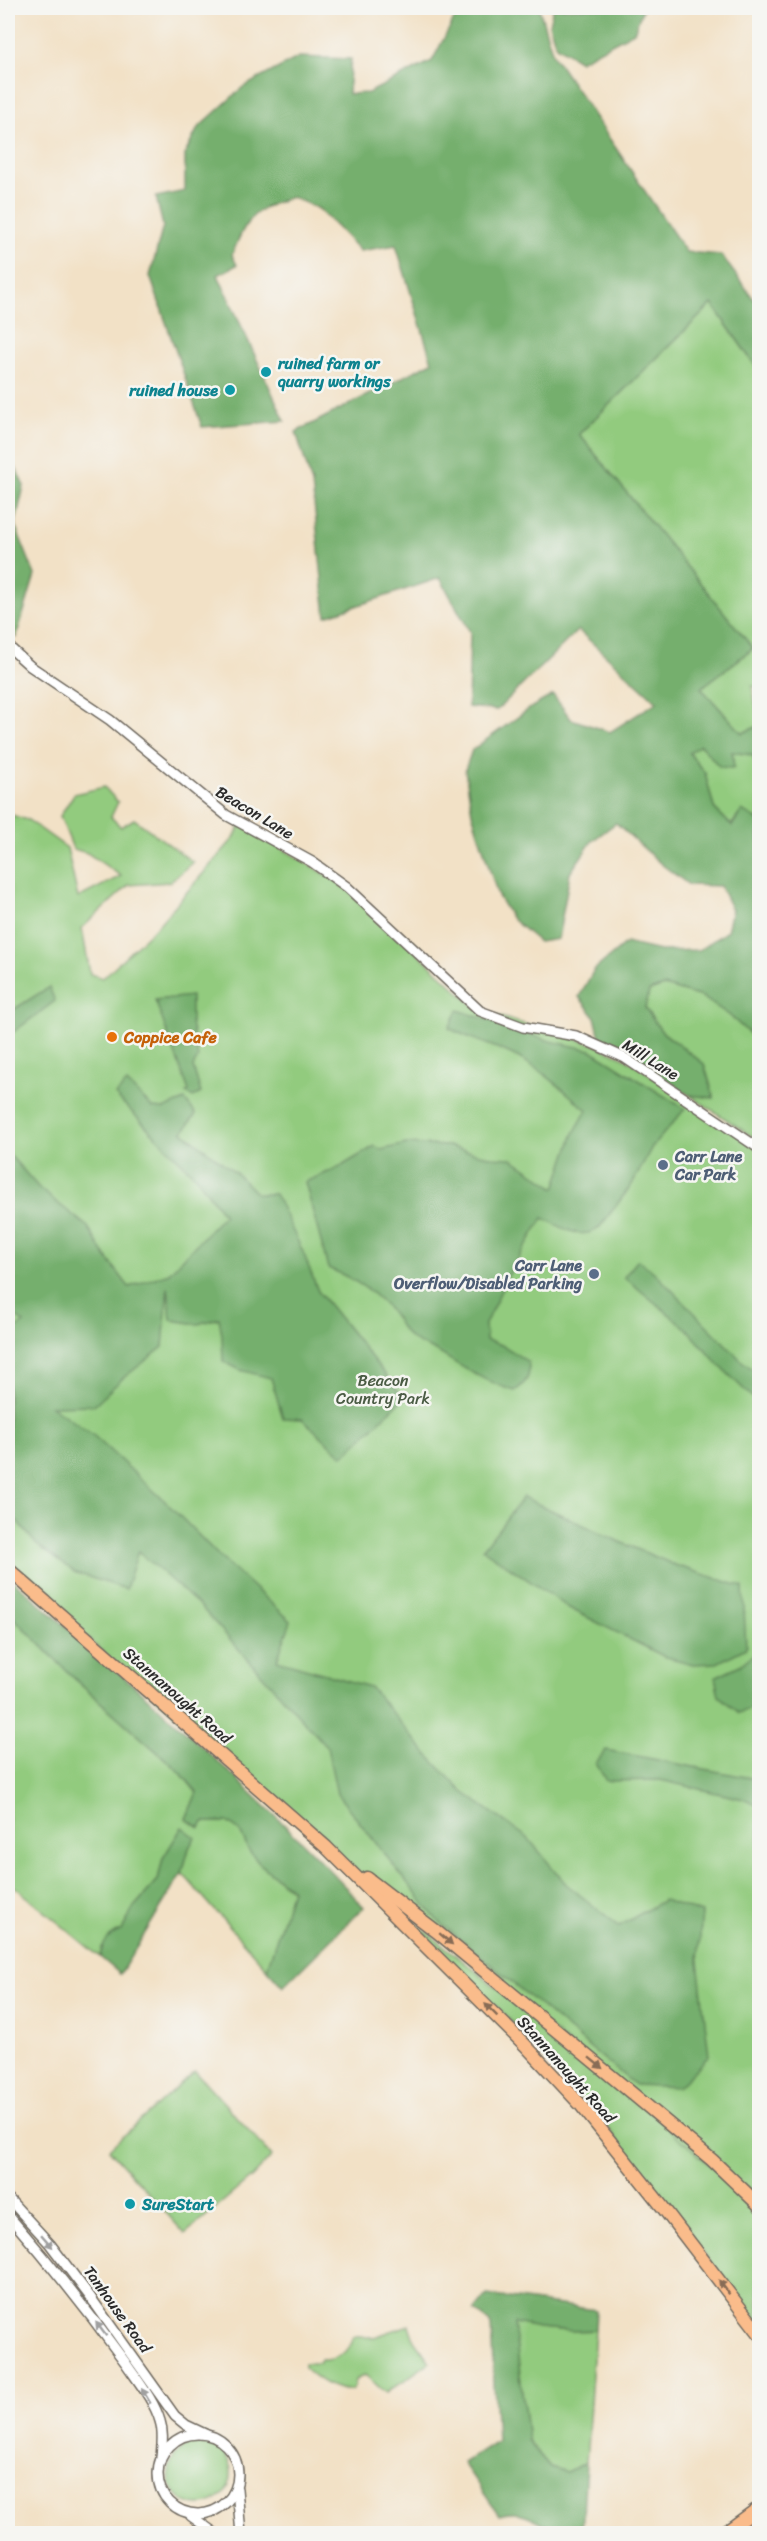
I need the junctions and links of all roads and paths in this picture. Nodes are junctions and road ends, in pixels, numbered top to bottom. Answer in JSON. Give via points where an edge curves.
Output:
{"nodes":[{"id":1,"x":8,"y":646,"type":"edge"},
{"id":2,"x":480,"y":1011,"type":"joint"},
{"id":3,"x":759,"y":1149,"type":"edge"},
{"id":4,"x":8,"y":1569,"type":"edge"},
{"id":5,"x":326,"y":1847,"type":"junction"},
{"id":6,"x":8,"y":2198,"type":"edge"},
{"id":7,"x":759,"y":2206,"type":"edge"},
{"id":8,"x":8,"y":2215,"type":"edge"},
{"id":9,"x":759,"y":2334,"type":"edge"},
{"id":10,"x":205,"y":2434,"type":"junction"},
{"id":11,"x":161,"y":2457,"type":"junction"},
{"id":12,"x":237,"y":2486,"type":"junction"},
{"id":13,"x":759,"y":2506,"type":"edge"},
{"id":14,"x":186,"y":2513,"type":"junction"},
{"id":15,"x":759,"y":2523,"type":"edge"},
{"id":16,"x":216,"y":2534,"type":"edge"},
{"id":17,"x":241,"y":2534,"type":"edge"},
{"id":18,"x":723,"y":2534,"type":"edge"},
{"id":19,"x":745,"y":2534,"type":"edge"}],
"edges":[{"from":1,"to":2,"type":"street","name":"Beacon Lane","via":[[30,666],[110,720],[226,815],[312,862],[347,887]]},
{"from":2,"to":3,"type":"street","name":"Mill Lane","via":[[524,1027],[576,1036],[625,1058]]},
{"from":4,"to":5,"type":"main road","name":"Stannanought Road"},
{"from":5,"to":7,"type":"main road","name":"Stannanought Road","one_way":true,"via":[[436,1930],[712,2160]]},
{"from":9,"to":5,"type":"main road","name":"Stannanought Road","one_way":true,"via":[[581,2105]]},
{"from":6,"to":10,"type":"street","name":"Tanhouse Road","one_way":true,"via":[[50,2244],[175,2416]]},
{"from":11,"to":8,"type":"street","name":"Tanhouse Road","one_way":true,"via":[[161,2424],[134,2376],[59,2275]]},
{"from":10,"to":11,"type":"street","via":[[174,2441]]},
{"from":10,"to":12,"type":"street","via":[[225,2444],[233,2454]]},
{"from":11,"to":14,"type":"street","via":[[157,2478],[160,2490],[167,2501]]},
{"from":12,"to":14,"type":"street","via":[[226,2502],[211,2512]]},
{"from":12,"to":17,"type":"street"},
{"from":13,"to":18,"type":"main road"},
{"from":14,"to":16,"type":"street"},
{"from":15,"to":19,"type":"main road"}]}
